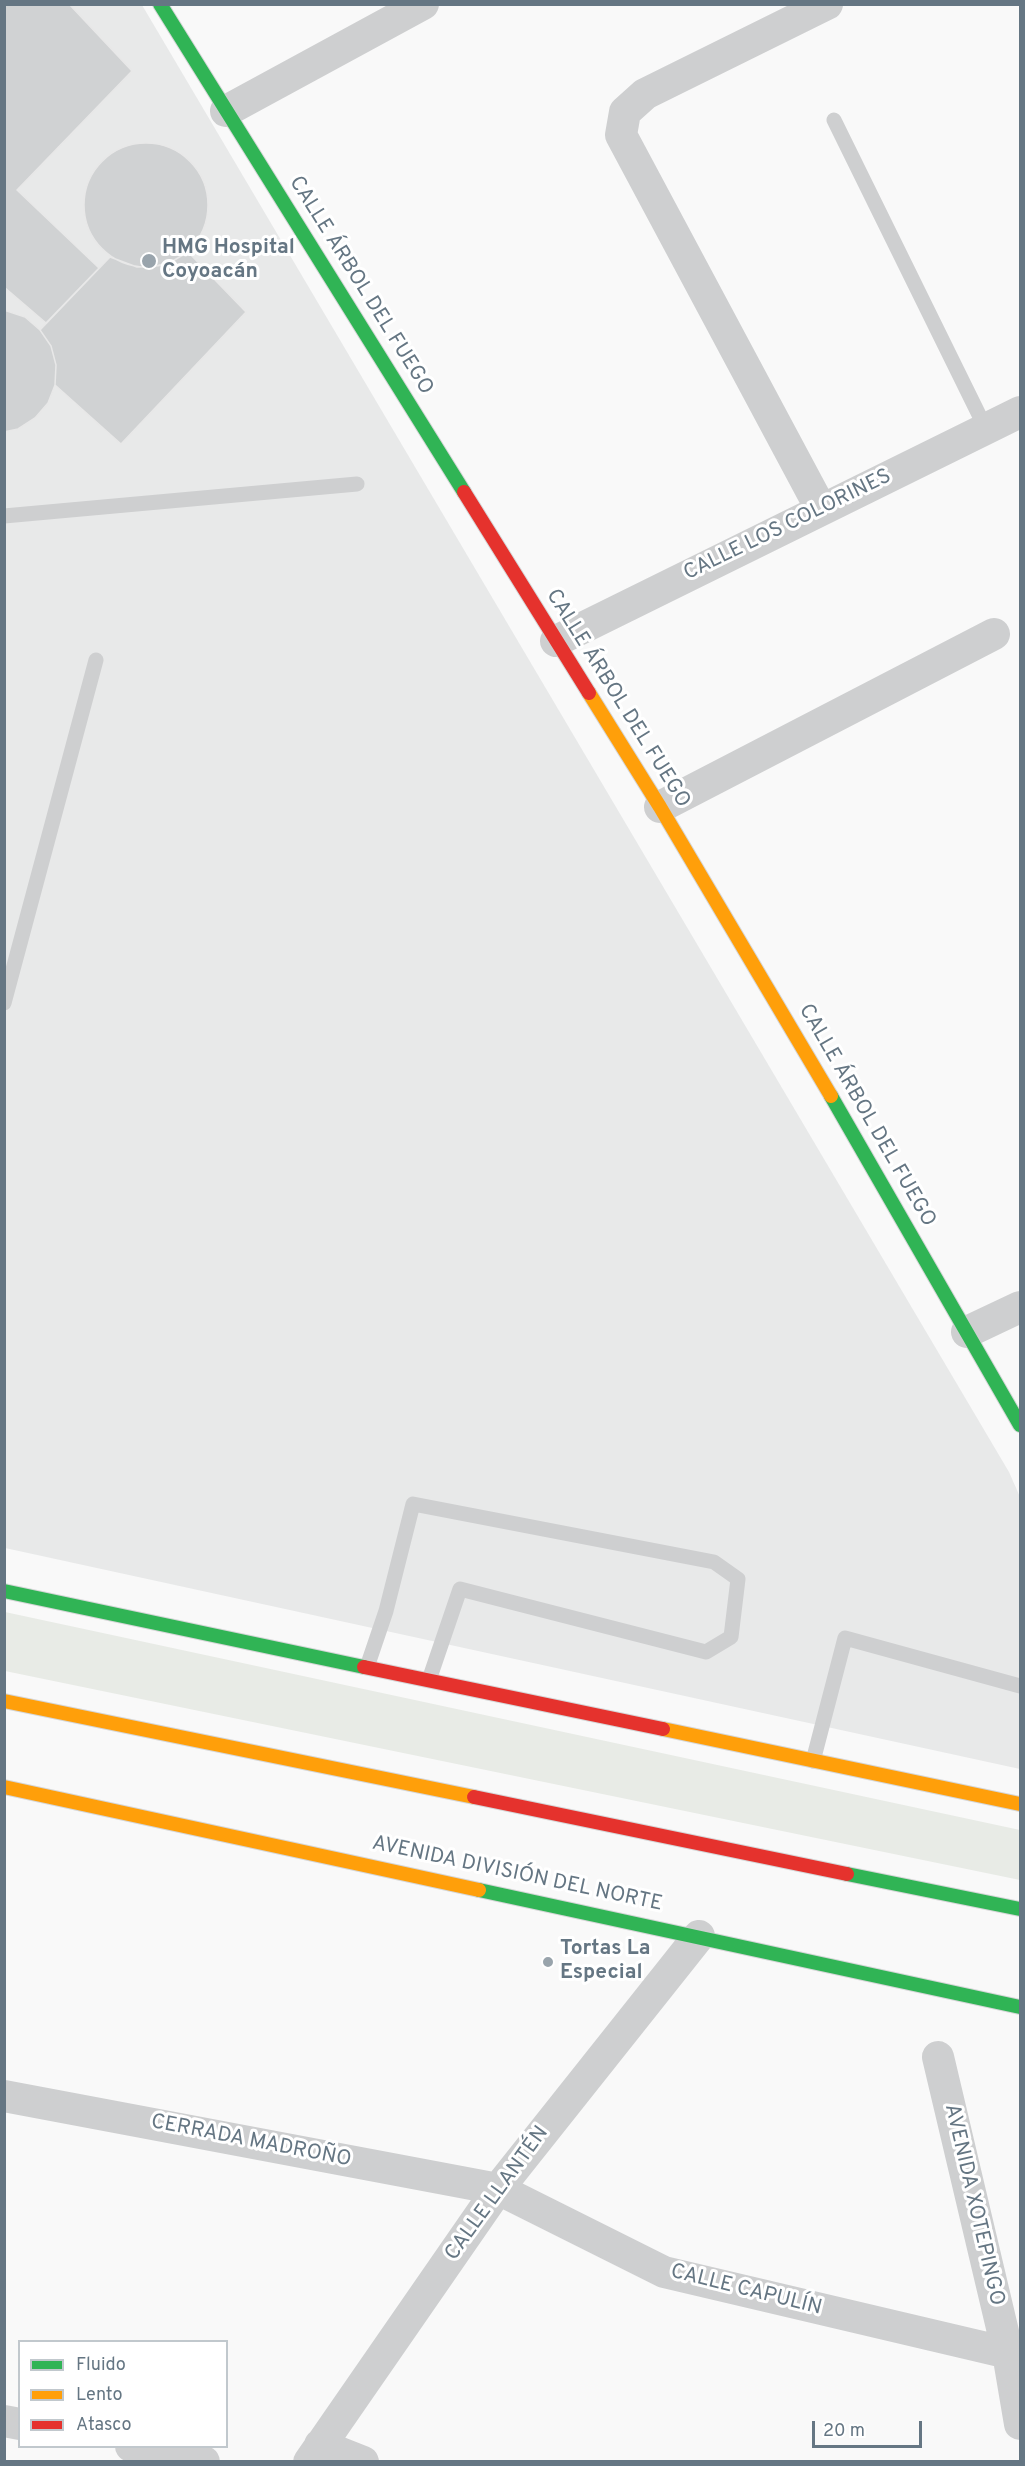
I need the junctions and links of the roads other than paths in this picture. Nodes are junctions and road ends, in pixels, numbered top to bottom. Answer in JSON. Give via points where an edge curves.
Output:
{"nodes":[{"id":1,"x":160,"y":4,"type":"edge"},
{"id":2,"x":423,"y":4,"type":"edge"},
{"id":3,"x":827,"y":4,"type":"edge"},
{"id":4,"x":226,"y":111,"type":"junction"},
{"id":5,"x":834,"y":120,"type":"dead end"},
{"id":6,"x":1020,"y":412,"type":"edge"},
{"id":7,"x":986,"y":429,"type":"junction"},
{"id":8,"x":357,"y":483,"type":"dead end"},
{"id":9,"x":821,"y":509,"type":"junction"},
{"id":10,"x":4,"y":516,"type":"edge"},
{"id":11,"x":994,"y":634,"type":"dead end"},
{"id":12,"x":556,"y":641,"type":"junction"},
{"id":13,"x":96,"y":660,"type":"dead end"},
{"id":14,"x":660,"y":807,"type":"junction"},
{"id":15,"x":4,"y":1003,"type":"edge"},
{"id":16,"x":1020,"y":1307,"type":"edge"},
{"id":17,"x":967,"y":1332,"type":"junction"},
{"id":18,"x":1020,"y":1425,"type":"edge"},
{"id":19,"x":4,"y":1591,"type":"edge"},
{"id":20,"x":368,"y":1667,"type":"junction"},
{"id":21,"x":429,"y":1680,"type":"junction"},
{"id":22,"x":1020,"y":1686,"type":"edge"},
{"id":23,"x":4,"y":1701,"type":"edge"},
{"id":24,"x":813,"y":1761,"type":"junction"},
{"id":25,"x":4,"y":1787,"type":"edge"},
{"id":26,"x":1020,"y":1804,"type":"edge"},
{"id":27,"x":1020,"y":1909,"type":"edge"},
{"id":28,"x":699,"y":1935,"type":"junction"},
{"id":29,"x":1020,"y":2007,"type":"edge"},
{"id":30,"x":938,"y":2057,"type":"dead end"},
{"id":31,"x":4,"y":2096,"type":"edge"},
{"id":32,"x":498,"y":2189,"type":"junction"},
{"id":33,"x":1008,"y":2353,"type":"junction"},
{"id":34,"x":1020,"y":2424,"type":"edge"},
{"id":35,"x":139,"y":2448,"type":"edge"},
{"id":36,"x":315,"y":2453,"type":"edge"},
{"id":37,"x":204,"y":2462,"type":"edge"},
{"id":38,"x":363,"y":2462,"type":"edge"}],
"edges":[{"from":1,"to":4,"type":"street","name":"CALLE ÁRBOL DEL FUEGO"},
{"from":2,"to":4,"type":"street"},
{"from":3,"to":9,"type":"street","via":[[645,94],[625,112],[621,135]]},
{"from":4,"to":12,"type":"street","name":"CALLE ÁRBOL DEL FUEGO"},
{"from":5,"to":7,"type":"lane"},
{"from":6,"to":7,"type":"street","name":"CALLE LOS COLORINES"},
{"from":7,"to":9,"type":"street","name":"CALLE LOS COLORINES"},
{"from":8,"to":10,"type":"lane"},
{"from":9,"to":12,"type":"street","name":"CALLE LOS COLORINES"},
{"from":11,"to":14,"type":"street"},
{"from":12,"to":14,"type":"street","name":"CALLE ÁRBOL DEL FUEGO"},
{"from":13,"to":15,"type":"lane"},
{"from":14,"to":17,"type":"street","name":"CALLE ÁRBOL DEL FUEGO"},
{"from":16,"to":17,"type":"street"},
{"from":17,"to":18,"type":"street","name":"CALLE ÁRBOL DEL FUEGO"},
{"from":19,"to":20,"type":"street"},
{"from":20,"to":21,"type":"street"},
{"from":20,"to":21,"type":"lane","via":[[413,1504],[714,1562],[738,1579],[731,1637],[706,1652],[460,1589]]},
{"from":21,"to":24,"type":"street"},
{"from":22,"to":24,"type":"lane","via":[[845,1638]]},
{"from":23,"to":27,"type":"street"},
{"from":24,"to":26,"type":"street"},
{"from":25,"to":28,"type":"street","name":"AVENIDA DIVISIÓN DEL NORTE"},
{"from":28,"to":29,"type":"street","name":"AVENIDA DIVISIÓN DEL NORTE"},
{"from":28,"to":32,"type":"street","name":"CALLE LLANTÉN"},
{"from":30,"to":33,"type":"street","name":"AVENIDA XOTEPINGO"},
{"from":31,"to":32,"type":"street","name":"CERRADA MADROÑO"},
{"from":32,"to":33,"type":"street","name":"CALLE CAPULÍN","via":[[664,2272]]},
{"from":32,"to":36,"type":"street","name":"CALLE LLANTÉN"},
{"from":33,"to":34,"type":"street","name":"AVENIDA XOTEPINGO"},
{"from":35,"to":37,"type":"street"},
{"from":36,"to":38,"type":"street"}]}
